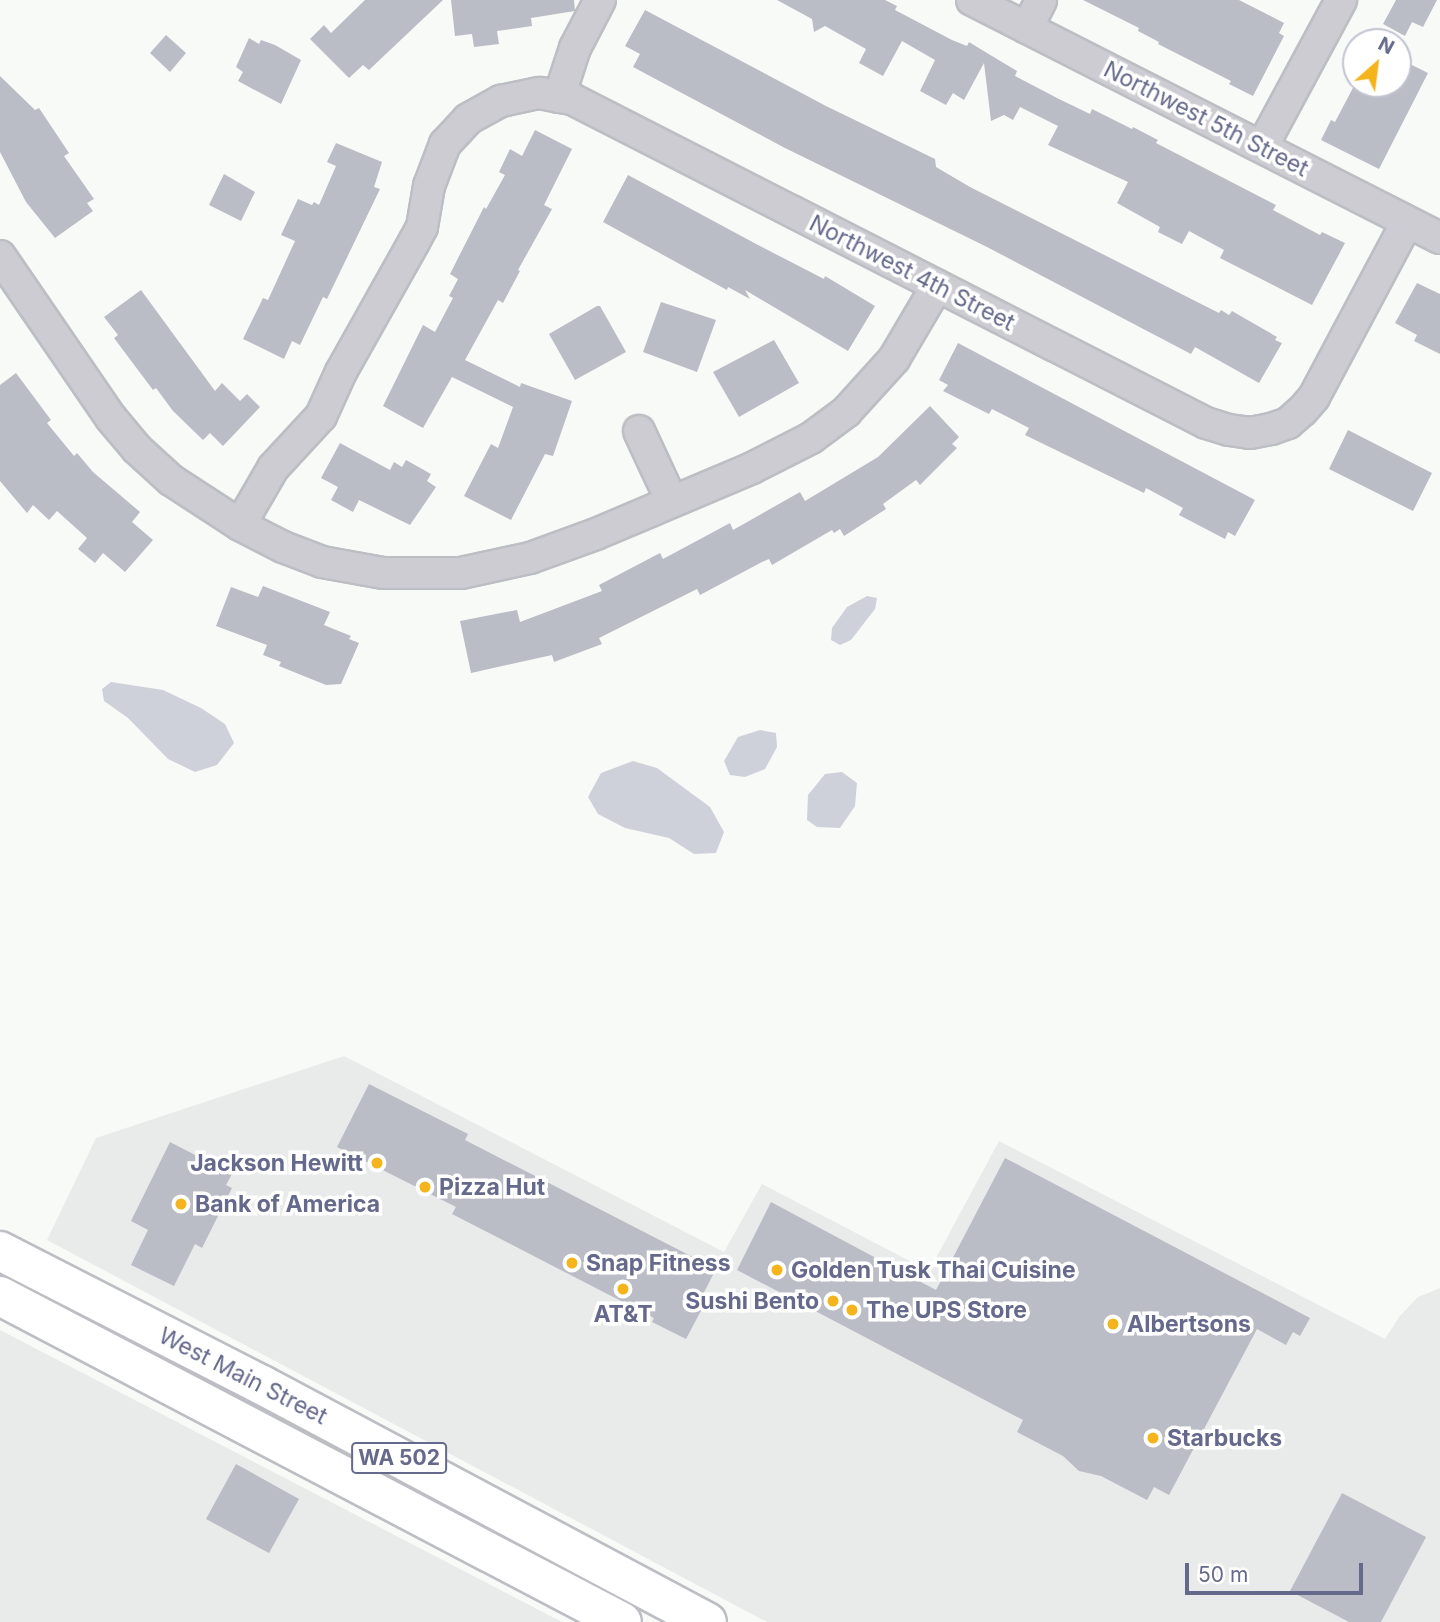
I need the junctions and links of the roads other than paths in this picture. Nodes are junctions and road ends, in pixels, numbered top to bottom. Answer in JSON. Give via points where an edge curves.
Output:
{"nodes":[{"id":1,"x":600,"y":0,"type":"edge"},
{"id":2,"x":972,"y":0,"type":"edge"},
{"id":3,"x":1041,"y":0,"type":"edge"},
{"id":4,"x":1341,"y":0,"type":"edge"},
{"id":5,"x":1027,"y":28,"type":"junction"},
{"id":6,"x":559,"y":97,"type":"junction"},
{"id":7,"x":1262,"y":147,"type":"junction"},
{"id":8,"x":1407,"y":222,"type":"junction"},
{"id":9,"x":1440,"y":239,"type":"edge"},
{"id":10,"x":0,"y":256,"type":"edge"},
{"id":11,"x":937,"y":286,"type":"junction"},
{"id":12,"x":639,"y":431,"type":"dead end"},
{"id":13,"x":671,"y":500,"type":"junction"},
{"id":14,"x":240,"y":525,"type":"junction"},
{"id":15,"x":0,"y":1251,"type":"edge"},
{"id":16,"x":0,"y":1296,"type":"edge"},
{"id":17,"x":622,"y":1622,"type":"edge"},
{"id":18,"x":707,"y":1622,"type":"edge"}],
"edges":[{"from":1,"to":6,"type":"street","via":[[575,48]]},
{"from":2,"to":5,"type":"street","name":"Northwest 5th Street"},
{"from":3,"to":5,"type":"street"},
{"from":4,"to":7,"type":"street"},
{"from":5,"to":7,"type":"street","name":"Northwest 5th Street"},
{"from":6,"to":11,"type":"street","name":"Northwest 4th Street","via":[[572,99]]},
{"from":6,"to":14,"type":"street","name":"Northwest 4th Street","via":[[540,93],[501,101],[468,118],[445,144],[429,186],[422,227],[321,416],[273,468]]},
{"from":7,"to":8,"type":"street","name":"Northwest 5th Street"},
{"from":8,"to":9,"type":"street","name":"Northwest 5th Street"},
{"from":8,"to":11,"type":"street","name":"Northwest 4th Street","via":[[1314,397],[1288,423],[1250,433],[1206,423]]},
{"from":10,"to":14,"type":"street","via":[[136,449],[171,480]]},
{"from":11,"to":13,"type":"street","via":[[894,359],[846,412],[811,438],[752,468]]},
{"from":12,"to":13,"type":"street"},
{"from":13,"to":14,"type":"street","via":[[541,554],[461,573],[383,573],[322,562]]},
{"from":15,"to":18,"type":"highway","name":"West Main Street","number":"WA 502"},
{"from":16,"to":17,"type":"highway","name":"West Main Street","number":"WA 502"}]}
